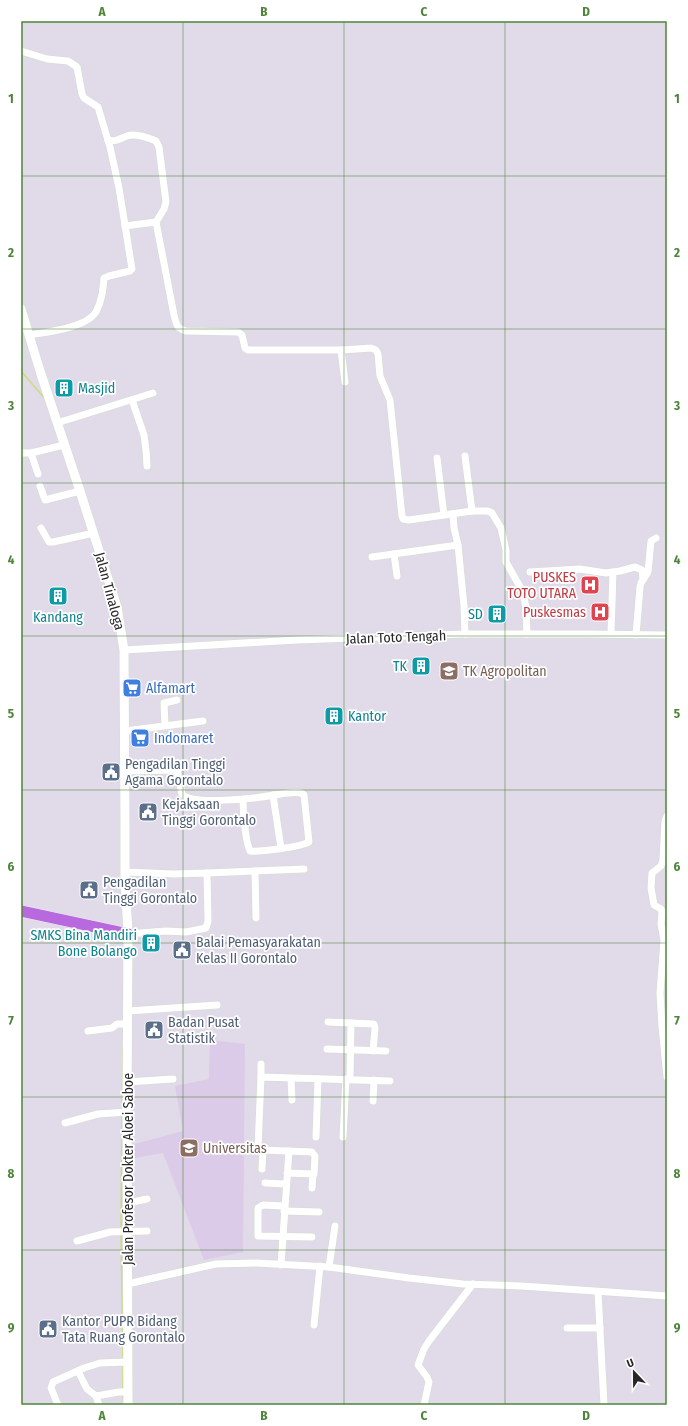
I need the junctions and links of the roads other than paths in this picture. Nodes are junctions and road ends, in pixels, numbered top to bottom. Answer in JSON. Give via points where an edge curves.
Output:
{"nodes":[{"id":1,"x":21,"y":51,"type":"edge"},
{"id":2,"x":108,"y":140,"type":"junction"},
{"id":3,"x":156,"y":222,"type":"junction"},
{"id":4,"x":125,"y":226,"type":"junction"},
{"id":5,"x":21,"y":309,"type":"edge"},
{"id":6,"x":29,"y":336,"type":"junction"},
{"id":7,"x":341,"y":350,"type":"junction"},
{"id":8,"x":345,"y":382,"type":"dead end"},
{"id":9,"x":153,"y":393,"type":"dead end"},
{"id":10,"x":132,"y":400,"type":"junction"},
{"id":11,"x":57,"y":423,"type":"junction"},
{"id":12,"x":64,"y":445,"type":"junction"},
{"id":13,"x":21,"y":453,"type":"edge"},
{"id":14,"x":31,"y":453,"type":"junction"},
{"id":15,"x":465,"y":456,"type":"dead end"},
{"id":16,"x":437,"y":458,"type":"dead end"},
{"id":17,"x":147,"y":466,"type":"dead end"},
{"id":18,"x":38,"y":474,"type":"dead end"},
{"id":19,"x":40,"y":486,"type":"dead end"},
{"id":20,"x":80,"y":491,"type":"junction"},
{"id":21,"x":472,"y":512,"type":"junction"},
{"id":22,"x":453,"y":514,"type":"junction"},
{"id":23,"x":444,"y":515,"type":"junction"},
{"id":24,"x":41,"y":528,"type":"dead end"},
{"id":25,"x":94,"y":533,"type":"junction"},
{"id":26,"x":656,"y":538,"type":"dead end"},
{"id":27,"x":458,"y":545,"type":"junction"},
{"id":28,"x":394,"y":554,"type":"junction"},
{"id":29,"x":372,"y":557,"type":"dead end"},
{"id":30,"x":530,"y":572,"type":"dead end"},
{"id":31,"x":613,"y":572,"type":"junction"},
{"id":32,"x":397,"y":576,"type":"dead end"},
{"id":33,"x":643,"y":579,"type":"junction"},
{"id":34,"x":465,"y":634,"type":"junction"},
{"id":35,"x":527,"y":634,"type":"junction"},
{"id":36,"x":611,"y":634,"type":"junction"},
{"id":37,"x":636,"y":635,"type":"junction"},
{"id":38,"x":667,"y":635,"type":"edge"},
{"id":39,"x":124,"y":650,"type":"junction"},
{"id":40,"x":177,"y":700,"type":"dead end"},
{"id":41,"x":203,"y":721,"type":"dead end"},
{"id":42,"x":165,"y":725,"type":"junction"},
{"id":43,"x":125,"y":731,"type":"junction"},
{"id":44,"x":125,"y":771,"type":"junction"},
{"id":45,"x":273,"y":796,"type":"junction"},
{"id":46,"x":243,"y":799,"type":"junction"},
{"id":47,"x":667,"y":816,"type":"edge"},
{"id":48,"x":281,"y":848,"type":"junction"},
{"id":49,"x":304,"y":869,"type":"dead end"},
{"id":50,"x":255,"y":871,"type":"junction"},
{"id":51,"x":125,"y":872,"type":"junction"},
{"id":52,"x":207,"y":873,"type":"junction"},
{"id":53,"x":21,"y":911,"type":"edge"},
{"id":54,"x":256,"y":918,"type":"dead end"},
{"id":55,"x":128,"y":934,"type":"junction"},
{"id":56,"x":217,"y":1005,"type":"dead end"},
{"id":57,"x":128,"y":1011,"type":"junction"},
{"id":58,"x":664,"y":1014,"type":"edge"},
{"id":59,"x":328,"y":1022,"type":"dead end"},
{"id":60,"x":351,"y":1023,"type":"junction"},
{"id":61,"x":124,"y":1024,"type":"junction"},
{"id":62,"x":88,"y":1031,"type":"dead end"},
{"id":63,"x":327,"y":1049,"type":"dead end"},
{"id":64,"x":351,"y":1050,"type":"junction"},
{"id":65,"x":373,"y":1051,"type":"junction"},
{"id":66,"x":386,"y":1051,"type":"dead end"},
{"id":67,"x":261,"y":1064,"type":"dead end"},
{"id":68,"x":261,"y":1077,"type":"junction"},
{"id":69,"x":667,"y":1077,"type":"edge"},
{"id":70,"x":173,"y":1079,"type":"dead end"},
{"id":71,"x":291,"y":1079,"type":"junction"},
{"id":72,"x":318,"y":1079,"type":"junction"},
{"id":73,"x":348,"y":1079,"type":"junction"},
{"id":74,"x":374,"y":1080,"type":"junction"},
{"id":75,"x":390,"y":1081,"type":"dead end"},
{"id":76,"x":128,"y":1082,"type":"junction"},
{"id":77,"x":292,"y":1100,"type":"dead end"},
{"id":78,"x":373,"y":1101,"type":"dead end"},
{"id":79,"x":123,"y":1112,"type":"junction"},
{"id":80,"x":65,"y":1123,"type":"dead end"},
{"id":81,"x":316,"y":1137,"type":"dead end"},
{"id":82,"x":343,"y":1137,"type":"dead end"},
{"id":83,"x":264,"y":1150,"type":"junction"},
{"id":84,"x":289,"y":1151,"type":"junction"},
{"id":85,"x":262,"y":1169,"type":"dead end"},
{"id":86,"x":287,"y":1173,"type":"junction"},
{"id":87,"x":313,"y":1174,"type":"junction"},
{"id":88,"x":265,"y":1184,"type":"dead end"},
{"id":89,"x":286,"y":1184,"type":"junction"},
{"id":90,"x":312,"y":1188,"type":"dead end"},
{"id":91,"x":147,"y":1199,"type":"dead end"},
{"id":92,"x":128,"y":1203,"type":"junction"},
{"id":93,"x":284,"y":1209,"type":"junction"},
{"id":94,"x":319,"y":1212,"type":"dead end"},
{"id":95,"x":335,"y":1226,"type":"dead end"},
{"id":96,"x":147,"y":1231,"type":"dead end"},
{"id":97,"x":123,"y":1232,"type":"junction"},
{"id":98,"x":282,"y":1237,"type":"junction"},
{"id":99,"x":312,"y":1237,"type":"dead end"},
{"id":100,"x":77,"y":1241,"type":"dead end"},
{"id":101,"x":281,"y":1265,"type":"junction"},
{"id":102,"x":320,"y":1266,"type":"junction"},
{"id":103,"x":329,"y":1267,"type":"junction"},
{"id":104,"x":128,"y":1284,"type":"junction"},
{"id":105,"x":473,"y":1284,"type":"junction"},
{"id":106,"x":598,"y":1292,"type":"junction"},
{"id":107,"x":667,"y":1296,"type":"edge"},
{"id":108,"x":314,"y":1325,"type":"dead end"},
{"id":109,"x":567,"y":1328,"type":"dead end"},
{"id":110,"x":600,"y":1328,"type":"junction"},
{"id":111,"x":124,"y":1362,"type":"junction"},
{"id":112,"x":78,"y":1371,"type":"junction"},
{"id":113,"x":123,"y":1392,"type":"junction"},
{"id":114,"x":96,"y":1396,"type":"junction"},
{"id":115,"x":58,"y":1405,"type":"edge"},
{"id":116,"x":99,"y":1405,"type":"edge"},
{"id":117,"x":128,"y":1405,"type":"edge"},
{"id":118,"x":424,"y":1405,"type":"edge"},
{"id":119,"x":604,"y":1405,"type":"edge"}],
"edges":[{"from":1,"to":2,"type":"street","via":[[38,57],[68,60],[76,65],[82,94],[98,107]]},
{"from":2,"to":3,"type":"street","via":[[116,141],[130,136],[158,143],[166,202]]},
{"from":2,"to":4,"type":"street","via":[[120,188]]},
{"from":3,"to":4,"type":"street"},
{"from":3,"to":7,"type":"street","via":[[174,316],[179,329],[239,333],[248,350]]},
{"from":4,"to":6,"type":"street","via":[[132,270],[104,278],[99,304],[93,316],[72,326]]},
{"from":5,"to":6,"type":"street","name":"Jalan Tinaloga"},
{"from":6,"to":11,"type":"street","name":"Jalan Tinaloga"},
{"from":7,"to":8,"type":"street"},
{"from":7,"to":23,"type":"street","via":[[371,348],[377,351],[380,376],[390,400],[403,519]]},
{"from":9,"to":10,"type":"street"},
{"from":10,"to":11,"type":"street"},
{"from":10,"to":17,"type":"street","via":[[144,435]]},
{"from":11,"to":12,"type":"street","name":"Jalan Tinaloga"},
{"from":12,"to":14,"type":"street"},
{"from":12,"to":20,"type":"street","name":"Jalan Tinaloga"},
{"from":13,"to":14,"type":"street"},
{"from":14,"to":18,"type":"street"},
{"from":15,"to":21,"type":"street"},
{"from":16,"to":23,"type":"street"},
{"from":19,"to":20,"type":"street","via":[[45,500]]},
{"from":20,"to":25,"type":"street","name":"Jalan Tinaloga"},
{"from":21,"to":22,"type":"street"},
{"from":21,"to":35,"type":"street","via":[[490,511],[501,528],[506,562],[523,592]]},
{"from":22,"to":23,"type":"street"},
{"from":22,"to":27,"type":"street"},
{"from":24,"to":25,"type":"street","via":[[49,542]]},
{"from":25,"to":39,"type":"street","name":"Jalan Tinaloga","via":[[117,607]]},
{"from":26,"to":33,"type":"street","via":[[651,541],[648,572]]},
{"from":27,"to":28,"type":"street"},
{"from":27,"to":34,"type":"street"},
{"from":28,"to":29,"type":"street"},
{"from":28,"to":32,"type":"street"},
{"from":30,"to":31,"type":"street","via":[[580,569],[600,573]]},
{"from":31,"to":33,"type":"street","via":[[635,567],[642,570]]},
{"from":31,"to":36,"type":"street"},
{"from":33,"to":37,"type":"street"},
{"from":34,"to":35,"type":"street","name":"Jalan Toto Tengah"},
{"from":34,"to":39,"type":"street","name":"Jalan Toto Tengah"},
{"from":35,"to":36,"type":"street","name":"Jalan Toto Tengah"},
{"from":36,"to":37,"type":"street","name":"Jalan Toto Tengah"},
{"from":37,"to":38,"type":"street","name":"Jalan Toto Tengah"},
{"from":39,"to":43,"type":"street","name":"Jalan Tinaloga"},
{"from":40,"to":42,"type":"street","via":[[164,703]]},
{"from":41,"to":42,"type":"street"},
{"from":42,"to":43,"type":"street"},
{"from":43,"to":44,"type":"street","name":"Jalan Tinaloga"},
{"from":44,"to":46,"type":"street","via":[[176,770],[181,791],[186,797]]},
{"from":44,"to":51,"type":"street","name":"Jalan Tinaloga"},
{"from":45,"to":46,"type":"street"},
{"from":45,"to":48,"type":"street"},
{"from":45,"to":48,"type":"street","via":[[297,792],[304,795],[309,842]]},
{"from":46,"to":48,"type":"street","via":[[250,851]]},
{"from":47,"to":58,"type":"street","via":[[663,860],[661,866],[652,873],[651,888],[654,905],[662,912],[664,940],[660,980]]},
{"from":49,"to":50,"type":"street"},
{"from":50,"to":52,"type":"street"},
{"from":50,"to":54,"type":"street"},
{"from":51,"to":52,"type":"street"},
{"from":51,"to":55,"type":"street","name":"Jalan Tinaloga"},
{"from":52,"to":55,"type":"street","via":[[206,928],[186,932]]},
{"from":53,"to":55,"type":"main road"},
{"from":55,"to":57,"type":"street","name":"Jalan Profesor Dokter Aloei Saboe"},
{"from":56,"to":57,"type":"street"},
{"from":57,"to":61,"type":"street","name":"Jalan Profesor Dokter Aloei Saboe"},
{"from":58,"to":69,"type":"street"},
{"from":59,"to":60,"type":"street"},
{"from":60,"to":64,"type":"street"},
{"from":60,"to":65,"type":"street","via":[[374,1024]]},
{"from":61,"to":62,"type":"street"},
{"from":61,"to":76,"type":"street","name":"Jalan Profesor Dokter Aloei Saboe"},
{"from":63,"to":64,"type":"street"},
{"from":64,"to":65,"type":"street"},
{"from":64,"to":73,"type":"street"},
{"from":65,"to":66,"type":"street"},
{"from":67,"to":68,"type":"street"},
{"from":68,"to":71,"type":"street"},
{"from":68,"to":83,"type":"street","via":[[258,1148]]},
{"from":70,"to":76,"type":"street"},
{"from":71,"to":72,"type":"street"},
{"from":71,"to":77,"type":"street"},
{"from":72,"to":73,"type":"street"},
{"from":72,"to":81,"type":"street"},
{"from":73,"to":74,"type":"street"},
{"from":73,"to":82,"type":"street"},
{"from":74,"to":75,"type":"street"},
{"from":74,"to":78,"type":"street"},
{"from":76,"to":79,"type":"street","name":"Jalan Profesor Dokter Aloei Saboe"},
{"from":79,"to":80,"type":"street","via":[[98,1114]]},
{"from":79,"to":92,"type":"street","name":"Jalan Profesor Dokter Aloei Saboe"},
{"from":83,"to":84,"type":"street"},
{"from":83,"to":85,"type":"street"},
{"from":84,"to":86,"type":"street"},
{"from":84,"to":87,"type":"street","via":[[313,1153]]},
{"from":86,"to":87,"type":"street"},
{"from":86,"to":89,"type":"street"},
{"from":87,"to":90,"type":"street"},
{"from":88,"to":89,"type":"street"},
{"from":89,"to":93,"type":"street"},
{"from":91,"to":92,"type":"street"},
{"from":92,"to":97,"type":"street","name":"Jalan Profesor Dokter Aloei Saboe"},
{"from":93,"to":94,"type":"street"},
{"from":93,"to":98,"type":"street"},
{"from":93,"to":98,"type":"street","via":[[263,1205],[257,1209],[258,1236]]},
{"from":95,"to":103,"type":"street"},
{"from":96,"to":97,"type":"street"},
{"from":97,"to":100,"type":"street","via":[[101,1234]]},
{"from":97,"to":104,"type":"street","name":"Jalan Profesor Dokter Aloei Saboe"},
{"from":98,"to":99,"type":"street"},
{"from":98,"to":101,"type":"street"},
{"from":101,"to":102,"type":"street"},
{"from":101,"to":104,"type":"street","via":[[216,1264]]},
{"from":102,"to":103,"type":"street"},
{"from":102,"to":108,"type":"street"},
{"from":103,"to":105,"type":"street"},
{"from":104,"to":111,"type":"street","name":"Jalan Profesor Dokter Aloei Saboe"},
{"from":105,"to":106,"type":"street"},
{"from":105,"to":118,"type":"street","via":[[424,1350],[418,1366],[429,1382]]},
{"from":106,"to":107,"type":"street"},
{"from":106,"to":110,"type":"street"},
{"from":109,"to":110,"type":"street"},
{"from":110,"to":119,"type":"street"},
{"from":111,"to":112,"type":"street","via":[[100,1363]]},
{"from":111,"to":113,"type":"street","name":"Jalan Profesor Dokter Aloei Saboe"},
{"from":112,"to":114,"type":"street","via":[[87,1389]]},
{"from":112,"to":115,"type":"street","via":[[52,1384],[51,1388]]},
{"from":113,"to":114,"type":"street"},
{"from":113,"to":117,"type":"street","name":"Jalan Profesor Dokter Aloei Saboe"},
{"from":114,"to":116,"type":"street"}]}
